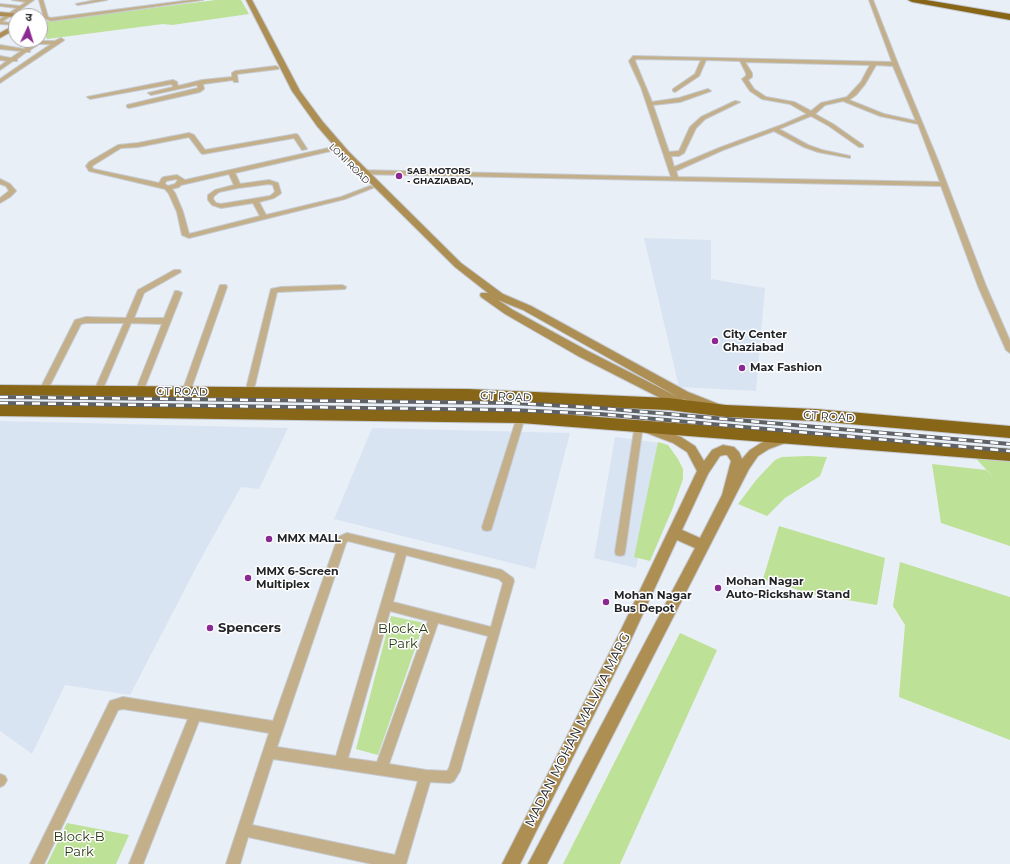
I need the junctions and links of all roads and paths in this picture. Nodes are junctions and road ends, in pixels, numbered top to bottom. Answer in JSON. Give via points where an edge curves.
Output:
{"nodes":[{"id":1,"x":14,"y":0,"type":"edge"},
{"id":2,"x":41,"y":0,"type":"edge"},
{"id":3,"x":105,"y":0,"type":"edge"},
{"id":4,"x":193,"y":0,"type":"edge"},
{"id":5,"x":201,"y":0,"type":"edge"},
{"id":6,"x":243,"y":0,"type":"edge"},
{"id":7,"x":249,"y":0,"type":"edge"},
{"id":8,"x":871,"y":0,"type":"edge"},
{"id":9,"x":912,"y":0,"type":"edge"},
{"id":10,"x":926,"y":0,"type":"edge"},
{"id":11,"x":31,"y":1,"type":"edge"},
{"id":12,"x":77,"y":2,"type":"edge"},
{"id":13,"x":3,"y":6,"type":"edge"},
{"id":14,"x":21,"y":7,"type":"joint"},
{"id":15,"x":0,"y":9,"type":"edge"},
{"id":16,"x":8,"y":16,"type":"edge"},
{"id":17,"x":78,"y":16,"type":"junction"},
{"id":18,"x":1010,"y":16,"type":"edge"},
{"id":19,"x":0,"y":22,"type":"edge"},
{"id":20,"x":0,"y":29,"type":"edge"},
{"id":21,"x":8,"y":30,"type":"joint"},
{"id":22,"x":0,"y":36,"type":"edge"},
{"id":23,"x":12,"y":48,"type":"joint"},
{"id":24,"x":26,"y":50,"type":"junction"},
{"id":25,"x":42,"y":52,"type":"junction"},
{"id":26,"x":0,"y":57,"type":"edge"},
{"id":27,"x":13,"y":59,"type":"junction"},
{"id":28,"x":704,"y":59,"type":"junction"},
{"id":29,"x":742,"y":60,"type":"junction"},
{"id":30,"x":28,"y":61,"type":"junction"},
{"id":31,"x":874,"y":63,"type":"junction"},
{"id":32,"x":895,"y":64,"type":"junction"},
{"id":33,"x":0,"y":68,"type":"edge"},
{"id":34,"x":276,"y":68,"type":"junction"},
{"id":35,"x":15,"y":71,"type":"junction"},
{"id":36,"x":0,"y":80,"type":"edge"},
{"id":37,"x":199,"y":83,"type":"junction"},
{"id":38,"x":176,"y":87,"type":"junction"},
{"id":39,"x":675,"y":90,"type":"dead end"},
{"id":40,"x":708,"y":91,"type":"dead end"},
{"id":41,"x":151,"y":93,"type":"dead end"},
{"id":42,"x":90,"y":97,"type":"dead end"},
{"id":43,"x":845,"y":100,"type":"junction"},
{"id":44,"x":737,"y":102,"type":"dead end"},
{"id":45,"x":650,"y":104,"type":"junction"},
{"id":46,"x":128,"y":106,"type":"dead end"},
{"id":47,"x":810,"y":114,"type":"junction"},
{"id":48,"x":919,"y":122,"type":"junction"},
{"id":49,"x":776,"y":130,"type":"junction"},
{"id":50,"x":861,"y":146,"type":"dead end"},
{"id":51,"x":331,"y":147,"type":"junction"},
{"id":52,"x":306,"y":151,"type":"junction"},
{"id":53,"x":667,"y":154,"type":"junction"},
{"id":54,"x":848,"y":156,"type":"dead end"},
{"id":55,"x":673,"y":170,"type":"junction"},
{"id":56,"x":230,"y":172,"type":"junction"},
{"id":57,"x":360,"y":172,"type":"junction"},
{"id":58,"x":675,"y":178,"type":"junction"},
{"id":59,"x":180,"y":180,"type":"junction"},
{"id":60,"x":0,"y":181,"type":"edge"},
{"id":61,"x":944,"y":184,"type":"junction"},
{"id":62,"x":238,"y":186,"type":"junction"},
{"id":63,"x":165,"y":187,"type":"junction"},
{"id":64,"x":372,"y":187,"type":"junction"},
{"id":65,"x":0,"y":201,"type":"edge"},
{"id":66,"x":255,"y":201,"type":"junction"},
{"id":67,"x":264,"y":218,"type":"junction"},
{"id":68,"x":421,"y":233,"type":"junction"},
{"id":69,"x":177,"y":272,"type":"dead end"},
{"id":70,"x":223,"y":287,"type":"dead end"},
{"id":71,"x":342,"y":287,"type":"dead end"},
{"id":72,"x":178,"y":293,"type":"dead end"},
{"id":73,"x":495,"y":298,"type":"junction"},
{"id":74,"x":128,"y":321,"type":"junction"},
{"id":75,"x":167,"y":322,"type":"junction"},
{"id":76,"x":1010,"y":350,"type":"edge"},
{"id":77,"x":0,"y":390,"type":"edge"},
{"id":78,"x":43,"y":391,"type":"junction"},
{"id":79,"x":98,"y":391,"type":"junction"},
{"id":80,"x":139,"y":392,"type":"junction"},
{"id":81,"x":186,"y":392,"type":"junction"},
{"id":82,"x":249,"y":393,"type":"junction"},
{"id":83,"x":687,"y":407,"type":"junction"},
{"id":84,"x":0,"y":410,"type":"edge"},
{"id":85,"x":726,"y":411,"type":"junction"},
{"id":86,"x":521,"y":417,"type":"junction"},
{"id":87,"x":639,"y":426,"type":"junction"},
{"id":88,"x":1010,"y":432,"type":"edge"},
{"id":89,"x":789,"y":437,"type":"junction"},
{"id":90,"x":1010,"y":455,"type":"edge"},
{"id":91,"x":703,"y":471,"type":"junction"},
{"id":92,"x":728,"y":494,"type":"junction"},
{"id":93,"x":487,"y":527,"type":"dead end"},
{"id":94,"x":674,"y":532,"type":"junction"},
{"id":95,"x":702,"y":545,"type":"junction"},
{"id":96,"x":402,"y":550,"type":"junction"},
{"id":97,"x":620,"y":552,"type":"dead end"},
{"id":98,"x":386,"y":605,"type":"junction"},
{"id":99,"x":434,"y":618,"type":"junction"},
{"id":100,"x":494,"y":633,"type":"junction"},
{"id":101,"x":196,"y":715,"type":"junction"},
{"id":102,"x":277,"y":728,"type":"junction"},
{"id":103,"x":269,"y":752,"type":"junction"},
{"id":104,"x":340,"y":763,"type":"junction"},
{"id":105,"x":381,"y":770,"type":"junction"},
{"id":106,"x":426,"y":776,"type":"junction"},
{"id":107,"x":244,"y":830,"type":"junction"},
{"id":108,"x":510,"y":862,"type":"edge"},
{"id":109,"x":37,"y":864,"type":"edge"},
{"id":110,"x":136,"y":864,"type":"edge"},
{"id":111,"x":233,"y":864,"type":"edge"},
{"id":112,"x":399,"y":864,"type":"edge"},
{"id":113,"x":537,"y":864,"type":"edge"}],
"edges":[{"from":1,"to":11,"type":"street"},
{"from":1,"to":13,"type":"street"},
{"from":2,"to":17,"type":"street","via":[[48,19]]},
{"from":3,"to":12,"type":"street"},
{"from":4,"to":5,"type":"street"},
{"from":4,"to":17,"type":"street"},
{"from":6,"to":34,"type":"street","name":"LONI ROAD"},
{"from":7,"to":57,"type":"street","name":"LONI ROAD","via":[[296,91]]},
{"from":8,"to":32,"type":"street"},
{"from":9,"to":18,"type":"highway"},
{"from":10,"to":18,"type":"highway"},
{"from":11,"to":14,"type":"street"},
{"from":12,"to":17,"type":"street"},
{"from":13,"to":14,"type":"street"},
{"from":13,"to":15,"type":"street"},
{"from":16,"to":19,"type":"street"},
{"from":20,"to":21,"type":"street"},
{"from":21,"to":22,"type":"street"},
{"from":23,"to":24,"type":"street"},
{"from":23,"to":26,"type":"street"},
{"from":24,"to":25,"type":"street"},
{"from":24,"to":25,"type":"street","via":[[40,42],[59,42]]},
{"from":24,"to":27,"type":"street"},
{"from":25,"to":30,"type":"street"},
{"from":26,"to":27,"type":"street"},
{"from":27,"to":30,"type":"street"},
{"from":27,"to":33,"type":"street"},
{"from":28,"to":29,"type":"street"},
{"from":28,"to":39,"type":"street","via":[[697,75]]},
{"from":28,"to":45,"type":"street","via":[[633,59]]},
{"from":29,"to":31,"type":"street"},
{"from":29,"to":47,"type":"street","via":[[749,73],[749,77],[745,79],[752,90],[764,98],[792,103]]},
{"from":30,"to":35,"type":"street"},
{"from":31,"to":32,"type":"street"},
{"from":31,"to":43,"type":"street","via":[[860,87]]},
{"from":32,"to":48,"type":"street"},
{"from":33,"to":35,"type":"street"},
{"from":34,"to":37,"type":"street","via":[[235,73],[236,80]]},
{"from":34,"to":51,"type":"street","name":"LONI ROAD","via":[[302,110]]},
{"from":35,"to":36,"type":"street"},
{"from":37,"to":38,"type":"street"},
{"from":37,"to":46,"type":"street","via":[[201,89],[198,91]]},
{"from":38,"to":41,"type":"street"},
{"from":38,"to":42,"type":"street","via":[[173,82]]},
{"from":40,"to":45,"type":"street","via":[[680,100]]},
{"from":43,"to":47,"type":"street","via":[[823,104]]},
{"from":43,"to":48,"type":"street","via":[[875,113]]},
{"from":44,"to":53,"type":"street","via":[[703,118],[693,127],[681,153]]},
{"from":45,"to":53,"type":"street"},
{"from":47,"to":49,"type":"street"},
{"from":47,"to":50,"type":"street"},
{"from":48,"to":61,"type":"street"},
{"from":49,"to":54,"type":"street","via":[[813,149]]},
{"from":49,"to":55,"type":"street","via":[[732,144]]},
{"from":51,"to":52,"type":"street"},
{"from":51,"to":57,"type":"street","name":"LONI ROAD"},
{"from":52,"to":56,"type":"street"},
{"from":52,"to":59,"type":"street"},
{"from":52,"to":63,"type":"street","via":[[296,136],[203,152],[189,135],[118,147],[89,166],[91,170]]},
{"from":53,"to":55,"type":"street"},
{"from":55,"to":58,"type":"street"},
{"from":56,"to":59,"type":"street"},
{"from":56,"to":62,"type":"street"},
{"from":57,"to":58,"type":"street"},
{"from":57,"to":64,"type":"street","name":"LONI ROAD"},
{"from":57,"to":68,"type":"street","name":"LONI ROAD"},
{"from":58,"to":61,"type":"street"},
{"from":59,"to":63,"type":"street","via":[[174,187]]},
{"from":59,"to":63,"type":"street","via":[[170,177],[164,179],[161,183]]},
{"from":60,"to":65,"type":"street","via":[[13,191]]},
{"from":61,"to":76,"type":"street","via":[[982,286]]},
{"from":62,"to":66,"type":"street","via":[[269,182],[276,184],[278,193]]},
{"from":62,"to":66,"type":"street","via":[[217,191],[210,199],[214,204],[222,206]]},
{"from":63,"to":67,"type":"street","via":[[172,193],[186,236]]},
{"from":64,"to":67,"type":"street","via":[[343,198]]},
{"from":64,"to":68,"type":"street","name":"LONI ROAD"},
{"from":66,"to":67,"type":"street"},
{"from":68,"to":73,"type":"street","name":"LONI ROAD","via":[[451,268]]},
{"from":69,"to":74,"type":"street","via":[[144,290]]},
{"from":70,"to":81,"type":"street"},
{"from":71,"to":82,"type":"street","via":[[274,291]]},
{"from":72,"to":75,"type":"street"},
{"from":73,"to":83,"type":"street","via":[[509,312]]},
{"from":73,"to":85,"type":"street","via":[[527,308],[684,395]]},
{"from":74,"to":75,"type":"street"},
{"from":74,"to":78,"type":"street","via":[[78,322]]},
{"from":74,"to":79,"type":"street"},
{"from":75,"to":80,"type":"street"},
{"from":77,"to":78,"type":"highway","name":"GT ROAD"},
{"from":78,"to":79,"type":"highway","name":"GT ROAD"},
{"from":79,"to":80,"type":"highway","name":"GT ROAD"},
{"from":80,"to":81,"type":"highway","name":"GT ROAD"},
{"from":81,"to":82,"type":"highway","name":"GT ROAD"},
{"from":82,"to":83,"type":"highway","name":"GT ROAD","via":[[468,395]]},
{"from":83,"to":85,"type":"highway","name":"GT ROAD"},
{"from":84,"to":86,"type":"highway","name":"GT ROAD"},
{"from":85,"to":88,"type":"highway","name":"GT ROAD","via":[[815,415]]},
{"from":86,"to":87,"type":"highway","name":"GT ROAD"},
{"from":86,"to":93,"type":"street"},
{"from":87,"to":89,"type":"highway","name":"GT ROAD"},
{"from":87,"to":91,"type":"street","via":[[692,449]]},
{"from":87,"to":97,"type":"street"},
{"from":89,"to":90,"type":"highway","name":"GT ROAD"},
{"from":89,"to":92,"type":"street","via":[[754,453]]},
{"from":91,"to":92,"type":"street","name":"MADAN MOHAN MALVIYA MARG","via":[[716,453],[730,450],[736,455],[737,461]]},
{"from":91,"to":94,"type":"street","name":"MADAN MOHAN MALVIYA MARG"},
{"from":92,"to":95,"type":"street"},
{"from":94,"to":95,"type":"street"},
{"from":94,"to":108,"type":"street","name":"MADAN MOHAN MALVIYA MARG","via":[[624,639]]},
{"from":95,"to":113,"type":"street"},
{"from":96,"to":98,"type":"street"},
{"from":96,"to":100,"type":"street","via":[[506,577],[508,586]]},
{"from":96,"to":102,"type":"street","via":[[354,538],[347,537],[342,540]]},
{"from":98,"to":99,"type":"street"},
{"from":98,"to":104,"type":"street"},
{"from":99,"to":100,"type":"street"},
{"from":99,"to":105,"type":"street"},
{"from":100,"to":106,"type":"street","via":[[454,771],[450,777]]},
{"from":101,"to":102,"type":"street"},
{"from":101,"to":109,"type":"street","via":[[123,703],[114,705]]},
{"from":101,"to":110,"type":"street"},
{"from":102,"to":103,"type":"street"},
{"from":103,"to":104,"type":"street"},
{"from":103,"to":107,"type":"street"},
{"from":104,"to":105,"type":"street"},
{"from":105,"to":106,"type":"street"},
{"from":106,"to":112,"type":"street"},
{"from":107,"to":111,"type":"street"},
{"from":107,"to":112,"type":"street"}]}
